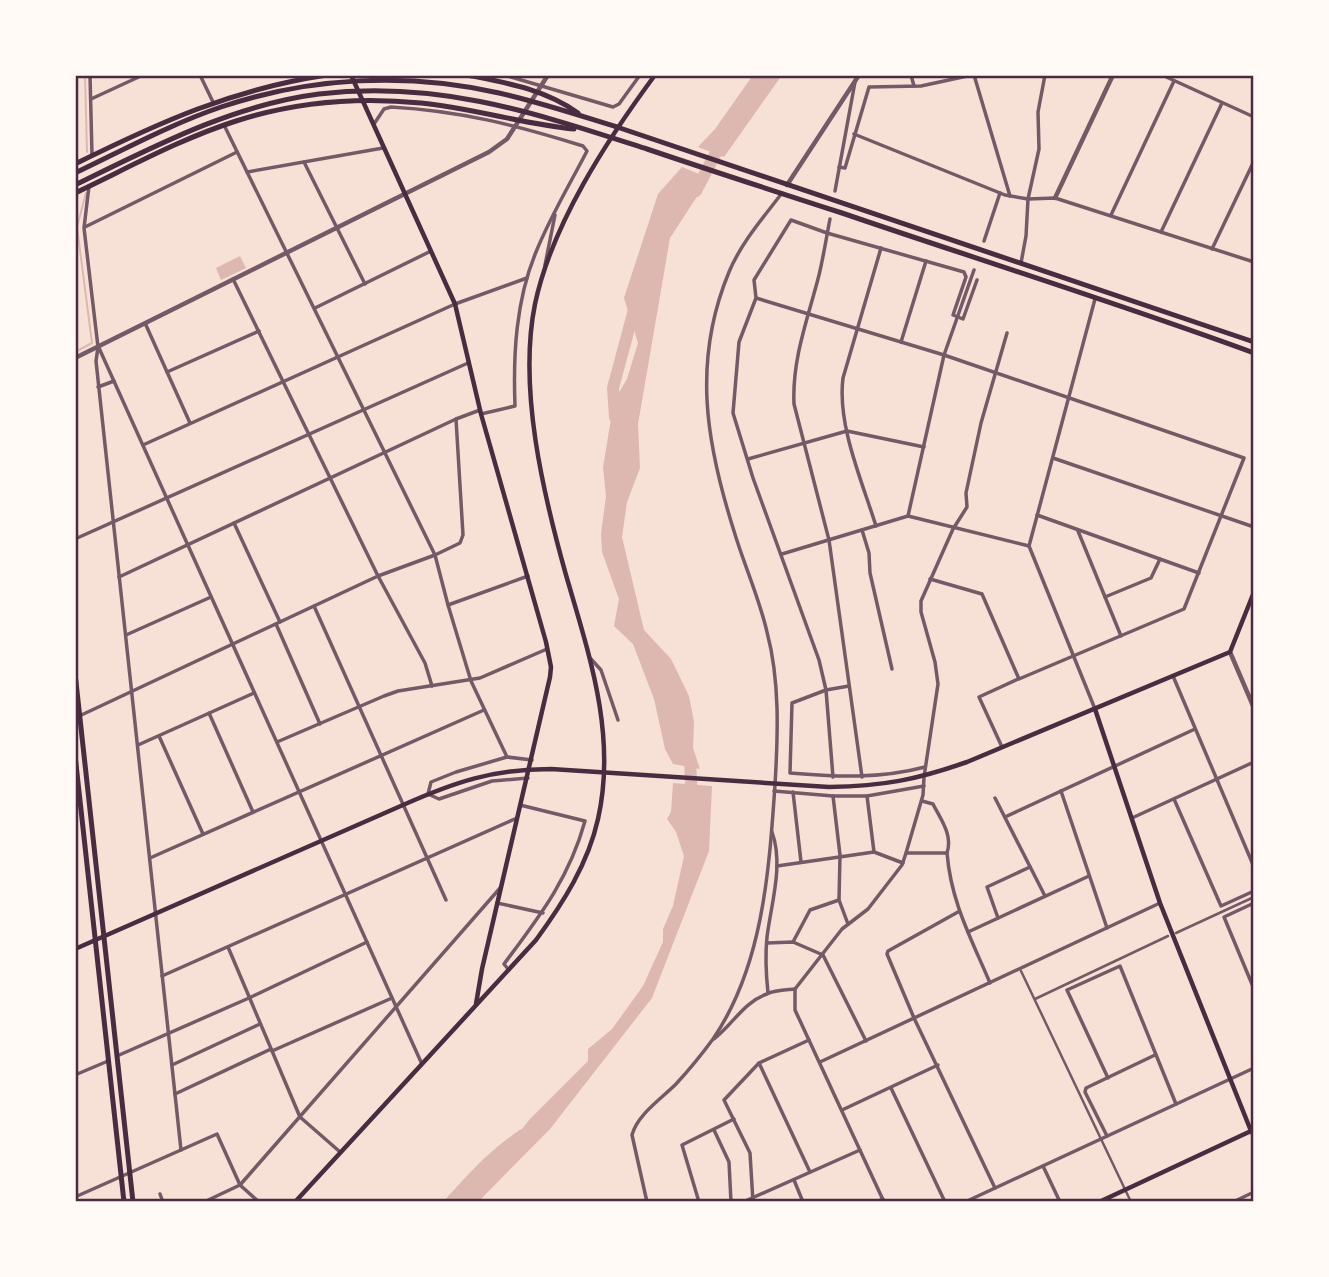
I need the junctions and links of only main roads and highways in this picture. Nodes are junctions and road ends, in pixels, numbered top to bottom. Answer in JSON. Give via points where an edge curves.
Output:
{"nodes":[{"id":1,"x":327,"y":75,"type":"edge"},
{"id":2,"x":351,"y":75,"type":"edge"},
{"id":3,"x":467,"y":75,"type":"edge"},
{"id":4,"x":655,"y":75,"type":"edge"},
{"id":5,"x":362,"y":101,"type":"junction"},
{"id":6,"x":583,"y":117,"type":"junction"},
{"id":7,"x":617,"y":127,"type":"junction"},
{"id":8,"x":582,"y":129,"type":"junction"},
{"id":9,"x":611,"y":138,"type":"junction"},
{"id":10,"x":75,"y":163,"type":"edge"},
{"id":11,"x":75,"y":173,"type":"edge"},
{"id":12,"x":75,"y":185,"type":"edge"},
{"id":13,"x":75,"y":193,"type":"edge"},
{"id":14,"x":1254,"y":342,"type":"edge"},
{"id":15,"x":1254,"y":353,"type":"edge"},
{"id":16,"x":1254,"y":592,"type":"edge"},
{"id":17,"x":75,"y":673,"type":"edge"},
{"id":18,"x":1095,"y":709,"type":"junction"},
{"id":19,"x":78,"y":717,"type":"edge"},
{"id":20,"x":75,"y":755,"type":"edge"},
{"id":21,"x":608,"y":772,"type":"junction"},
{"id":22,"x":103,"y":938,"type":"junction"},
{"id":23,"x":96,"y":941,"type":"junction"},
{"id":24,"x":75,"y":949,"type":"edge"},
{"id":25,"x":476,"y":1004,"type":"junction"},
{"id":26,"x":1252,"y":1131,"type":"edge"},
{"id":27,"x":124,"y":1202,"type":"edge"},
{"id":28,"x":133,"y":1202,"type":"edge"},
{"id":29,"x":295,"y":1202,"type":"edge"},
{"id":30,"x":1099,"y":1202,"type":"edge"}],
"edges":[{"from":1,"to":10,"type":"main road","via":[[213,102]]},
{"from":2,"to":5,"type":"main road"},
{"from":3,"to":6,"type":"main road","via":[[556,98]]},
{"from":4,"to":7,"type":"main road"},
{"from":5,"to":8,"type":"main road","via":[[463,108]]},
{"from":5,"to":13,"type":"main road","via":[[292,108],[224,125]]},
{"from":5,"to":25,"type":"main road","via":[[455,304],[548,649],[550,677]]},
{"from":6,"to":7,"type":"main road"},
{"from":6,"to":11,"type":"main road","via":[[498,92],[444,83],[315,84],[218,108]]},
{"from":7,"to":9,"type":"main road"},
{"from":7,"to":14,"type":"main road"},
{"from":8,"to":9,"type":"main road"},
{"from":8,"to":12,"type":"main road","via":[[487,101],[433,93],[312,95],[215,120]]},
{"from":9,"to":15,"type":"main road"},
{"from":9,"to":21,"type":"main road","via":[[571,210],[545,272],[535,304],[530,381],[534,434],[565,571],[591,659]]},
{"from":16,"to":18,"type":"main road","via":[[1230,652]]},
{"from":17,"to":19,"type":"main road"},
{"from":18,"to":21,"type":"main road","via":[[923,777],[874,786],[829,788]]},
{"from":18,"to":26,"type":"main road","via":[[1160,903]]},
{"from":19,"to":22,"type":"main road"},
{"from":20,"to":23,"type":"main road"},
{"from":21,"to":22,"type":"main road","via":[[523,769],[481,775],[428,794]]},
{"from":21,"to":25,"type":"main road","via":[[599,818],[578,877],[536,940]]},
{"from":22,"to":23,"type":"main road"},
{"from":22,"to":28,"type":"main road"},
{"from":23,"to":24,"type":"main road"},
{"from":23,"to":27,"type":"main road"},
{"from":25,"to":29,"type":"main road"},
{"from":26,"to":30,"type":"main road"}]}
